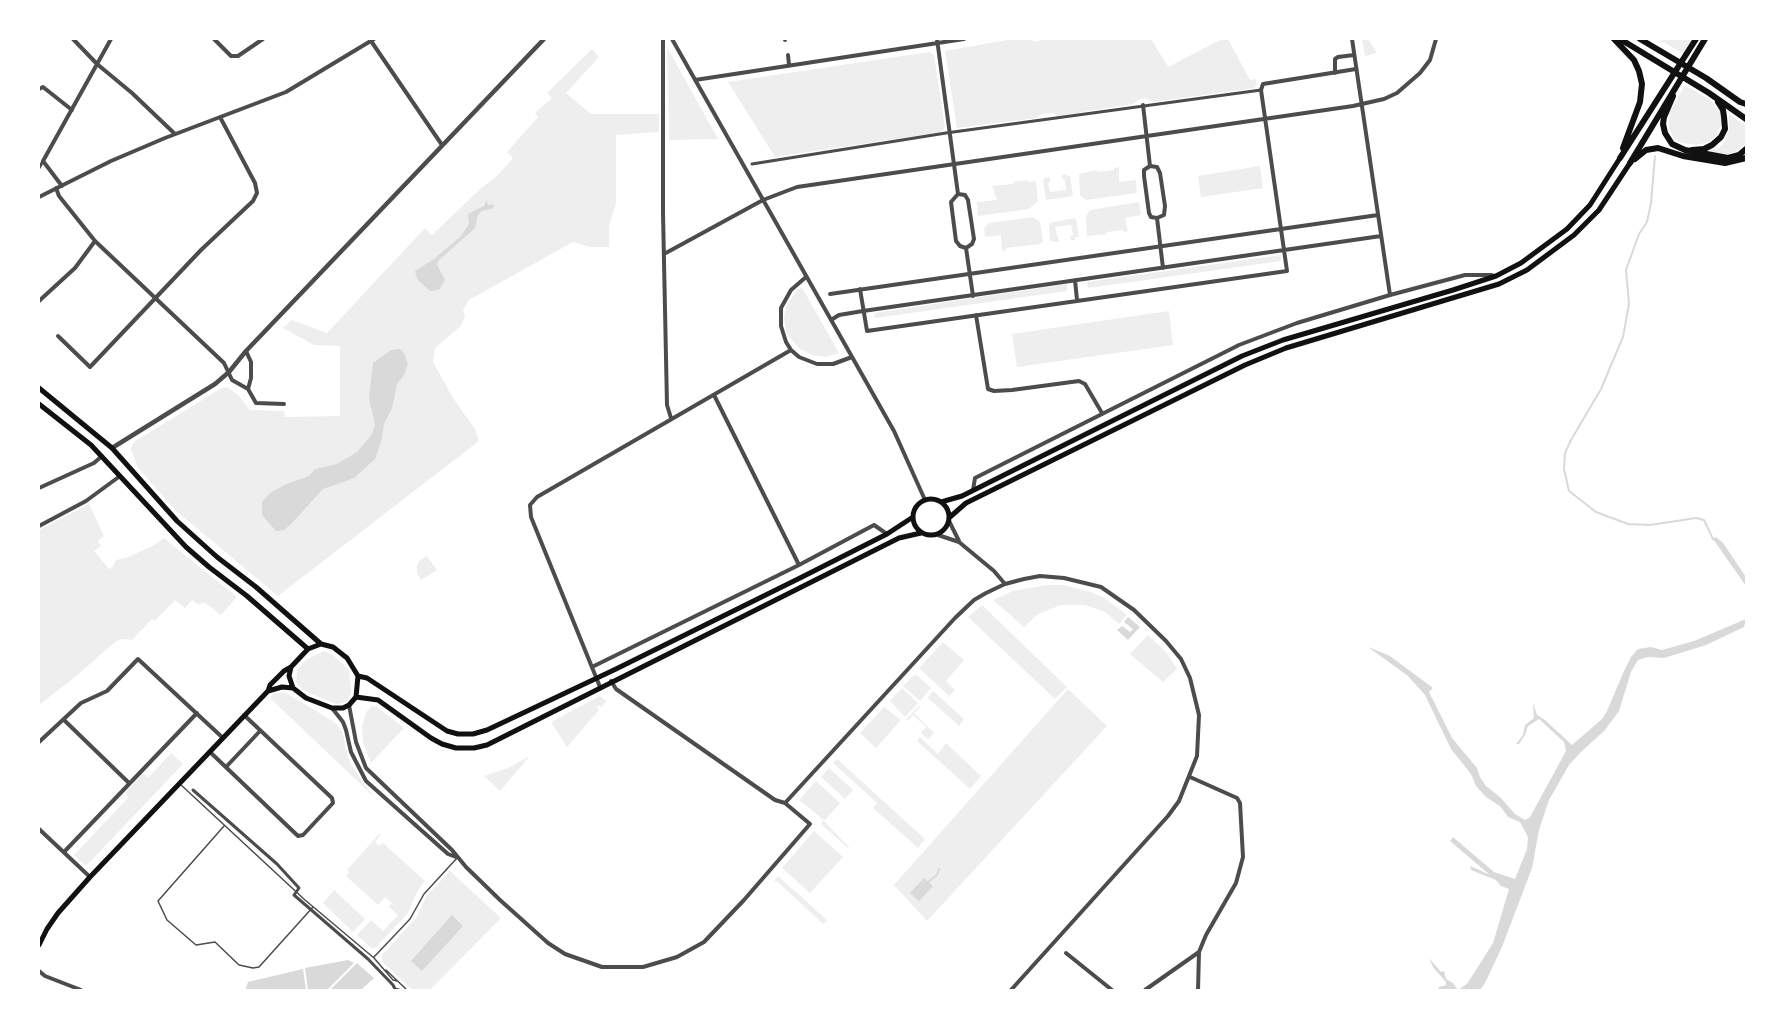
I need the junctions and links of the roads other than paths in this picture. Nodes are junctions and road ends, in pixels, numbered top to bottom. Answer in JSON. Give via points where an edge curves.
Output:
{"nodes":[{"id":1,"x":73,"y":39,"type":"edge"},
{"id":2,"x":111,"y":39,"type":"edge"},
{"id":3,"x":263,"y":39,"type":"edge"},
{"id":4,"x":672,"y":39,"type":"edge"},
{"id":5,"x":964,"y":39,"type":"edge"},
{"id":6,"x":1352,"y":39,"type":"edge"},
{"id":7,"x":1436,"y":39,"type":"edge"},
{"id":8,"x":1614,"y":39,"type":"edge"},
{"id":9,"x":1620,"y":39,"type":"edge"},
{"id":10,"x":1641,"y":39,"type":"edge"},
{"id":11,"x":1695,"y":39,"type":"edge"},
{"id":12,"x":1705,"y":39,"type":"edge"},
{"id":13,"x":372,"y":40,"type":"edge"},
{"id":14,"x":543,"y":40,"type":"edge"},
{"id":15,"x":663,"y":40,"type":"edge"},
{"id":16,"x":216,"y":41,"type":"edge"},
{"id":17,"x":937,"y":41,"type":"edge"},
{"id":18,"x":1354,"y":55,"type":"junction"},
{"id":19,"x":788,"y":56,"type":"dead end"},
{"id":20,"x":97,"y":64,"type":"junction"},
{"id":21,"x":789,"y":65,"type":"junction"},
{"id":22,"x":1356,"y":69,"type":"junction"},
{"id":23,"x":1335,"y":73,"type":"junction"},
{"id":24,"x":695,"y":80,"type":"junction"},
{"id":25,"x":1677,"y":84,"type":"junction"},
{"id":26,"x":39,"y":89,"type":"edge"},
{"id":27,"x":1261,"y":90,"type":"junction"},
{"id":28,"x":1709,"y":93,"type":"junction"},
{"id":29,"x":1362,"y":104,"type":"junction"},
{"id":30,"x":1746,"y":104,"type":"edge"},
{"id":31,"x":1143,"y":105,"type":"junction"},
{"id":32,"x":72,"y":110,"type":"junction"},
{"id":33,"x":220,"y":117,"type":"junction"},
{"id":34,"x":1265,"y":118,"type":"junction"},
{"id":35,"x":1746,"y":119,"type":"edge"},
{"id":36,"x":950,"y":133,"type":"junction"},
{"id":37,"x":175,"y":134,"type":"junction"},
{"id":38,"x":1147,"y":135,"type":"junction"},
{"id":39,"x":442,"y":145,"type":"junction"},
{"id":40,"x":1746,"y":149,"type":"edge"},
{"id":41,"x":1685,"y":150,"type":"junction"},
{"id":42,"x":1620,"y":158,"type":"junction"},
{"id":43,"x":1746,"y":158,"type":"edge"},
{"id":44,"x":42,"y":161,"type":"junction"},
{"id":45,"x":1630,"y":163,"type":"junction"},
{"id":46,"x":752,"y":164,"type":"dead end"},
{"id":47,"x":954,"y":164,"type":"junction"},
{"id":48,"x":1150,"y":166,"type":"junction"},
{"id":49,"x":39,"y":168,"type":"edge"},
{"id":50,"x":62,"y":186,"type":"junction"},
{"id":51,"x":56,"y":188,"type":"junction"},
{"id":52,"x":958,"y":194,"type":"junction"},
{"id":53,"x":39,"y":198,"type":"edge"},
{"id":54,"x":764,"y":200,"type":"junction"},
{"id":55,"x":1378,"y":215,"type":"junction"},
{"id":56,"x":1157,"y":218,"type":"junction"},
{"id":57,"x":1282,"y":228,"type":"junction"},
{"id":58,"x":1381,"y":236,"type":"junction"},
{"id":59,"x":95,"y":242,"type":"junction"},
{"id":60,"x":1161,"y":246,"type":"junction"},
{"id":61,"x":966,"y":248,"type":"junction"},
{"id":62,"x":1284,"y":250,"type":"junction"},
{"id":63,"x":664,"y":254,"type":"junction"},
{"id":64,"x":1164,"y":268,"type":"junction"},
{"id":65,"x":970,"y":273,"type":"junction"},
{"id":66,"x":1496,"y":276,"type":"junction"},
{"id":67,"x":806,"y":277,"type":"junction"},
{"id":68,"x":1075,"y":280,"type":"junction"},
{"id":69,"x":860,"y":289,"type":"junction"},
{"id":70,"x":830,"y":294,"type":"dead end"},
{"id":71,"x":1390,"y":295,"type":"junction"},
{"id":72,"x":973,"y":296,"type":"junction"},
{"id":73,"x":156,"y":298,"type":"junction"},
{"id":74,"x":1077,"y":300,"type":"junction"},
{"id":75,"x":39,"y":301,"type":"edge"},
{"id":76,"x":863,"y":311,"type":"junction"},
{"id":77,"x":976,"y":315,"type":"junction"},
{"id":78,"x":831,"y":320,"type":"junction"},
{"id":79,"x":58,"y":336,"type":"dead end"},
{"id":80,"x":791,"y":350,"type":"junction"},
{"id":81,"x":246,"y":351,"type":"junction"},
{"id":82,"x":852,"y":357,"type":"junction"},
{"id":83,"x":229,"y":372,"type":"junction"},
{"id":84,"x":39,"y":388,"type":"edge"},
{"id":85,"x":248,"y":389,"type":"junction"},
{"id":86,"x":714,"y":395,"type":"junction"},
{"id":87,"x":39,"y":404,"type":"edge"},
{"id":88,"x":284,"y":404,"type":"dead end"},
{"id":89,"x":1102,"y":413,"type":"junction"},
{"id":90,"x":671,"y":418,"type":"junction"},
{"id":91,"x":112,"y":448,"type":"junction"},
{"id":92,"x":102,"y":456,"type":"junction"},
{"id":93,"x":120,"y":476,"type":"junction"},
{"id":94,"x":39,"y":489,"type":"edge"},
{"id":95,"x":973,"y":490,"type":"junction"},
{"id":96,"x":926,"y":500,"type":"junction"},
{"id":97,"x":941,"y":502,"type":"junction"},
{"id":98,"x":913,"y":517,"type":"junction"},
{"id":99,"x":950,"y":519,"type":"junction"},
{"id":100,"x":39,"y":526,"type":"edge"},
{"id":101,"x":921,"y":533,"type":"junction"},
{"id":102,"x":887,"y":534,"type":"junction"},
{"id":103,"x":938,"y":535,"type":"junction"},
{"id":104,"x":959,"y":542,"type":"junction"},
{"id":105,"x":799,"y":565,"type":"junction"},
{"id":106,"x":1005,"y":584,"type":"junction"},
{"id":107,"x":321,"y":644,"type":"junction"},
{"id":108,"x":308,"y":649,"type":"junction"},
{"id":109,"x":291,"y":667,"type":"junction"},
{"id":110,"x":592,"y":667,"type":"junction"},
{"id":111,"x":357,"y":675,"type":"junction"},
{"id":112,"x":596,"y":678,"type":"junction"},
{"id":113,"x":611,"y":681,"type":"junction"},
{"id":114,"x":600,"y":687,"type":"junction"},
{"id":115,"x":293,"y":688,"type":"junction"},
{"id":116,"x":268,"y":691,"type":"junction"},
{"id":117,"x":356,"y":697,"type":"junction"},
{"id":118,"x":349,"y":705,"type":"junction"},
{"id":119,"x":332,"y":708,"type":"junction"},
{"id":120,"x":196,"y":713,"type":"junction"},
{"id":121,"x":244,"y":715,"type":"junction"},
{"id":122,"x":64,"y":720,"type":"junction"},
{"id":123,"x":260,"y":731,"type":"junction"},
{"id":124,"x":223,"y":738,"type":"junction"},
{"id":125,"x":39,"y":742,"type":"edge"},
{"id":126,"x":210,"y":752,"type":"junction"},
{"id":127,"x":226,"y":767,"type":"junction"},
{"id":128,"x":1190,"y":777,"type":"junction"},
{"id":129,"x":129,"y":783,"type":"junction"},
{"id":130,"x":179,"y":784,"type":"junction"},
{"id":131,"x":193,"y":790,"type":"dead end"},
{"id":132,"x":386,"y":800,"type":"junction"},
{"id":133,"x":785,"y":803,"type":"junction"},
{"id":134,"x":382,"y":805,"type":"dead end"},
{"id":135,"x":224,"y":826,"type":"junction"},
{"id":136,"x":39,"y":829,"type":"edge"},
{"id":137,"x":64,"y":852,"type":"junction"},
{"id":138,"x":457,"y":858,"type":"junction"},
{"id":139,"x":90,"y":877,"type":"junction"},
{"id":140,"x":296,"y":892,"type":"junction"},
{"id":141,"x":312,"y":908,"type":"junction"},
{"id":142,"x":39,"y":945,"type":"edge"},
{"id":143,"x":1199,"y":952,"type":"junction"},
{"id":144,"x":1066,"y":953,"type":"dead end"},
{"id":145,"x":374,"y":958,"type":"junction"},
{"id":146,"x":39,"y":971,"type":"edge"},
{"id":147,"x":39,"y":976,"type":"edge"},
{"id":148,"x":45,"y":976,"type":"junction"},
{"id":149,"x":81,"y":990,"type":"edge"},
{"id":150,"x":399,"y":990,"type":"edge"},
{"id":151,"x":407,"y":990,"type":"edge"},
{"id":152,"x":1011,"y":990,"type":"edge"},
{"id":153,"x":1112,"y":990,"type":"edge"},
{"id":154,"x":1145,"y":990,"type":"edge"},
{"id":155,"x":1198,"y":990,"type":"edge"}],
"edges":[{"from":1,"to":20,"type":"street"},
{"from":2,"to":20,"type":"street"},
{"from":3,"to":16,"type":"street","via":[[238,56],[231,56]]},
{"from":4,"to":24,"type":"street"},
{"from":5,"to":17,"type":"street"},
{"from":6,"to":18,"type":"street"},
{"from":7,"to":29,"type":"street","via":[[1430,60],[1410,84],[1384,99]]},
{"from":8,"to":42,"type":"main road","via":[[1634,60],[1642,84],[1640,102]]},
{"from":9,"to":28,"type":"main road"},
{"from":10,"to":30,"type":"main road"},
{"from":11,"to":42,"type":"main road"},
{"from":12,"to":25,"type":"main road"},
{"from":13,"to":33,"type":"street","via":[[286,92]]},
{"from":13,"to":39,"type":"street"},
{"from":14,"to":39,"type":"street"},
{"from":15,"to":63,"type":"street"},
{"from":17,"to":21,"type":"street"},
{"from":17,"to":36,"type":"street"},
{"from":18,"to":22,"type":"street"},
{"from":18,"to":23,"type":"street","via":[[1335,59]]},
{"from":19,"to":21,"type":"street"},
{"from":20,"to":32,"type":"street"},
{"from":20,"to":37,"type":"street"},
{"from":21,"to":24,"type":"street"},
{"from":22,"to":23,"type":"street"},
{"from":22,"to":29,"type":"street"},
{"from":23,"to":27,"type":"street","via":[[1263,84]]},
{"from":24,"to":54,"type":"street"},
{"from":25,"to":41,"type":"main road","via":[[1663,124],[1672,144]]},
{"from":25,"to":45,"type":"main road"},
{"from":26,"to":32,"type":"street","via":[[43,87]]},
{"from":27,"to":31,"type":"street"},
{"from":27,"to":34,"type":"street"},
{"from":28,"to":35,"type":"main road"},
{"from":28,"to":41,"type":"main road","via":[[1723,110],[1725,129],[1712,145]]},
{"from":29,"to":34,"type":"street"},
{"from":29,"to":55,"type":"street"},
{"from":31,"to":36,"type":"street"},
{"from":31,"to":38,"type":"street"},
{"from":32,"to":44,"type":"street"},
{"from":33,"to":37,"type":"street"},
{"from":33,"to":73,"type":"street","via":[[257,193]]},
{"from":34,"to":38,"type":"street"},
{"from":34,"to":57,"type":"street"},
{"from":36,"to":46,"type":"street"},
{"from":36,"to":47,"type":"street"},
{"from":37,"to":50,"type":"street"},
{"from":38,"to":47,"type":"street"},
{"from":38,"to":48,"type":"street"},
{"from":39,"to":81,"type":"street"},
{"from":40,"to":41,"type":"main road","via":[[1728,158]]},
{"from":42,"to":66,"type":"main road","via":[[1590,205],[1568,229]]},
{"from":43,"to":45,"type":"main road","via":[[1725,163],[1658,148],[1641,153]]},
{"from":44,"to":49,"type":"street"},
{"from":44,"to":50,"type":"street"},
{"from":45,"to":99,"type":"main road","via":[[1599,210],[1574,235],[1551,254],[1499,284],[1286,348],[1245,365],[966,503]]},
{"from":47,"to":52,"type":"street"},
{"from":47,"to":54,"type":"street","via":[[797,187]]},
{"from":48,"to":56,"type":"street","via":[[1144,170],[1148,208],[1151,217]]},
{"from":48,"to":56,"type":"street","via":[[1157,167],[1160,173],[1165,206],[1164,215]]},
{"from":50,"to":51,"type":"street"},
{"from":51,"to":53,"type":"street"},
{"from":51,"to":59,"type":"street"},
{"from":52,"to":61,"type":"street","via":[[951,202],[956,241]]},
{"from":52,"to":61,"type":"street","via":[[969,200],[974,239]]},
{"from":54,"to":63,"type":"street"},
{"from":54,"to":67,"type":"street"},
{"from":55,"to":57,"type":"street"},
{"from":55,"to":58,"type":"street"},
{"from":56,"to":60,"type":"street"},
{"from":57,"to":60,"type":"street"},
{"from":57,"to":62,"type":"street"},
{"from":58,"to":62,"type":"street"},
{"from":58,"to":71,"type":"street"},
{"from":59,"to":73,"type":"street"},
{"from":59,"to":75,"type":"street","via":[[75,268]]},
{"from":60,"to":64,"type":"street"},
{"from":60,"to":65,"type":"street"},
{"from":61,"to":65,"type":"street"},
{"from":62,"to":64,"type":"street"},
{"from":62,"to":74,"type":"street","via":[[1287,271]]},
{"from":63,"to":90,"type":"street","via":[[667,405]]},
{"from":64,"to":68,"type":"street"},
{"from":65,"to":69,"type":"street"},
{"from":65,"to":72,"type":"street"},
{"from":66,"to":71,"type":"street","via":[[1466,275]]},
{"from":66,"to":95,"type":"main road","via":[[1242,356]]},
{"from":67,"to":78,"type":"street"},
{"from":67,"to":80,"type":"street","via":[[791,290],[781,308],[781,326]]},
{"from":68,"to":72,"type":"street"},
{"from":68,"to":74,"type":"street"},
{"from":69,"to":70,"type":"street"},
{"from":69,"to":76,"type":"street"},
{"from":71,"to":89,"type":"street","via":[[1239,345]]},
{"from":72,"to":76,"type":"street"},
{"from":73,"to":79,"type":"street","via":[[90,367]]},
{"from":73,"to":83,"type":"street"},
{"from":74,"to":77,"type":"street"},
{"from":76,"to":77,"type":"street","via":[[867,331]]},
{"from":76,"to":78,"type":"street"},
{"from":77,"to":89,"type":"street","via":[[988,389],[1079,381],[1085,384]]},
{"from":78,"to":82,"type":"street"},
{"from":80,"to":82,"type":"street","via":[[817,363],[833,364]]},
{"from":80,"to":86,"type":"street"},
{"from":81,"to":83,"type":"street"},
{"from":81,"to":85,"type":"street","via":[[251,362]]},
{"from":82,"to":96,"type":"street","via":[[894,431]]},
{"from":83,"to":85,"type":"street","via":[[232,380]]},
{"from":83,"to":91,"type":"street"},
{"from":84,"to":91,"type":"main road"},
{"from":85,"to":88,"type":"street","via":[[256,403]]},
{"from":86,"to":90,"type":"street"},
{"from":86,"to":105,"type":"street"},
{"from":87,"to":92,"type":"main road"},
{"from":89,"to":95,"type":"street","via":[[975,478]]},
{"from":90,"to":110,"type":"street","via":[[590,462],[530,505],[531,517]]},
{"from":91,"to":92,"type":"main road"},
{"from":91,"to":107,"type":"main road","via":[[177,521]]},
{"from":92,"to":93,"type":"main road"},
{"from":92,"to":94,"type":"street"},
{"from":93,"to":100,"type":"street","via":[[86,501]]},
{"from":93,"to":108,"type":"main road","via":[[186,547]]},
{"from":95,"to":97,"type":"main road"},
{"from":96,"to":97,"type":"main road"},
{"from":96,"to":98,"type":"main road","via":[[916,507]]},
{"from":97,"to":99,"type":"main road"},
{"from":98,"to":101,"type":"main road"},
{"from":98,"to":102,"type":"main road"},
{"from":99,"to":103,"type":"main road"},
{"from":99,"to":104,"type":"street"},
{"from":101,"to":103,"type":"main road"},
{"from":101,"to":113,"type":"main road","via":[[899,538]]},
{"from":102,"to":105,"type":"street","via":[[874,525]]},
{"from":102,"to":112,"type":"main road"},
{"from":103,"to":104,"type":"street"},
{"from":104,"to":106,"type":"street"},
{"from":105,"to":110,"type":"street"},
{"from":106,"to":128,"type":"street","via":[[1040,576],[1101,587],[1134,610],[1166,641],[1180,659],[1196,696],[1200,734]]},
{"from":106,"to":133,"type":"street","via":[[975,600],[955,618]]},
{"from":107,"to":108,"type":"main road"},
{"from":107,"to":111,"type":"main road","via":[[346,658]]},
{"from":108,"to":109,"type":"main road"},
{"from":109,"to":115,"type":"main road"},
{"from":109,"to":116,"type":"main road"},
{"from":110,"to":112,"type":"street"},
{"from":111,"to":112,"type":"main road","via":[[438,727],[458,734],[487,730]]},
{"from":111,"to":117,"type":"main road"},
{"from":112,"to":114,"type":"street"},
{"from":113,"to":114,"type":"main road"},
{"from":113,"to":133,"type":"street","via":[[775,800]]},
{"from":114,"to":117,"type":"main road","via":[[516,731],[474,748],[442,744],[378,700]]},
{"from":115,"to":116,"type":"main road"},
{"from":115,"to":119,"type":"main road"},
{"from":116,"to":121,"type":"main road"},
{"from":117,"to":118,"type":"main road"},
{"from":118,"to":119,"type":"main road"},
{"from":118,"to":138,"type":"street","via":[[366,768]]},
{"from":119,"to":132,"type":"street","via":[[346,730],[356,765]]},
{"from":120,"to":122,"type":"street","via":[[138,659],[107,691],[81,703]]},
{"from":120,"to":124,"type":"street"},
{"from":120,"to":129,"type":"street"},
{"from":121,"to":123,"type":"street"},
{"from":121,"to":124,"type":"main road"},
{"from":122,"to":125,"type":"street"},
{"from":122,"to":129,"type":"street"},
{"from":123,"to":127,"type":"street"},
{"from":123,"to":127,"type":"street","via":[[332,798],[333,803],[303,835],[298,836]]},
{"from":124,"to":126,"type":"main road"},
{"from":126,"to":127,"type":"street"},
{"from":126,"to":130,"type":"main road"},
{"from":128,"to":143,"type":"street","via":[[1236,798],[1240,803],[1242,836],[1243,857],[1236,883]]},
{"from":128,"to":152,"type":"street","via":[[1168,816]]},
{"from":129,"to":137,"type":"street"},
{"from":130,"to":135,"type":"lane"},
{"from":130,"to":139,"type":"main road"},
{"from":131,"to":140,"type":"street","via":[[277,864],[299,888]]},
{"from":132,"to":134,"type":"street"},
{"from":132,"to":138,"type":"street"},
{"from":133,"to":138,"type":"street","via":[[810,824],[704,942],[677,957],[643,967],[602,967],[565,954],[508,908]]},
{"from":135,"to":140,"type":"lane"},
{"from":135,"to":141,"type":"lane","via":[[158,901],[168,920],[196,945],[215,942],[239,964],[253,969]]},
{"from":136,"to":137,"type":"street"},
{"from":137,"to":139,"type":"street"},
{"from":138,"to":145,"type":"lane"},
{"from":139,"to":142,"type":"main road","via":[[58,913]]},
{"from":140,"to":141,"type":"street","via":[[294,895]]},
{"from":141,"to":145,"type":"lane"},
{"from":141,"to":150,"type":"street"},
{"from":143,"to":154,"type":"street"},
{"from":143,"to":155,"type":"street"},
{"from":144,"to":153,"type":"street"},
{"from":145,"to":151,"type":"lane"},
{"from":146,"to":148,"type":"street"},
{"from":147,"to":148,"type":"street"},
{"from":148,"to":149,"type":"street"}]}
